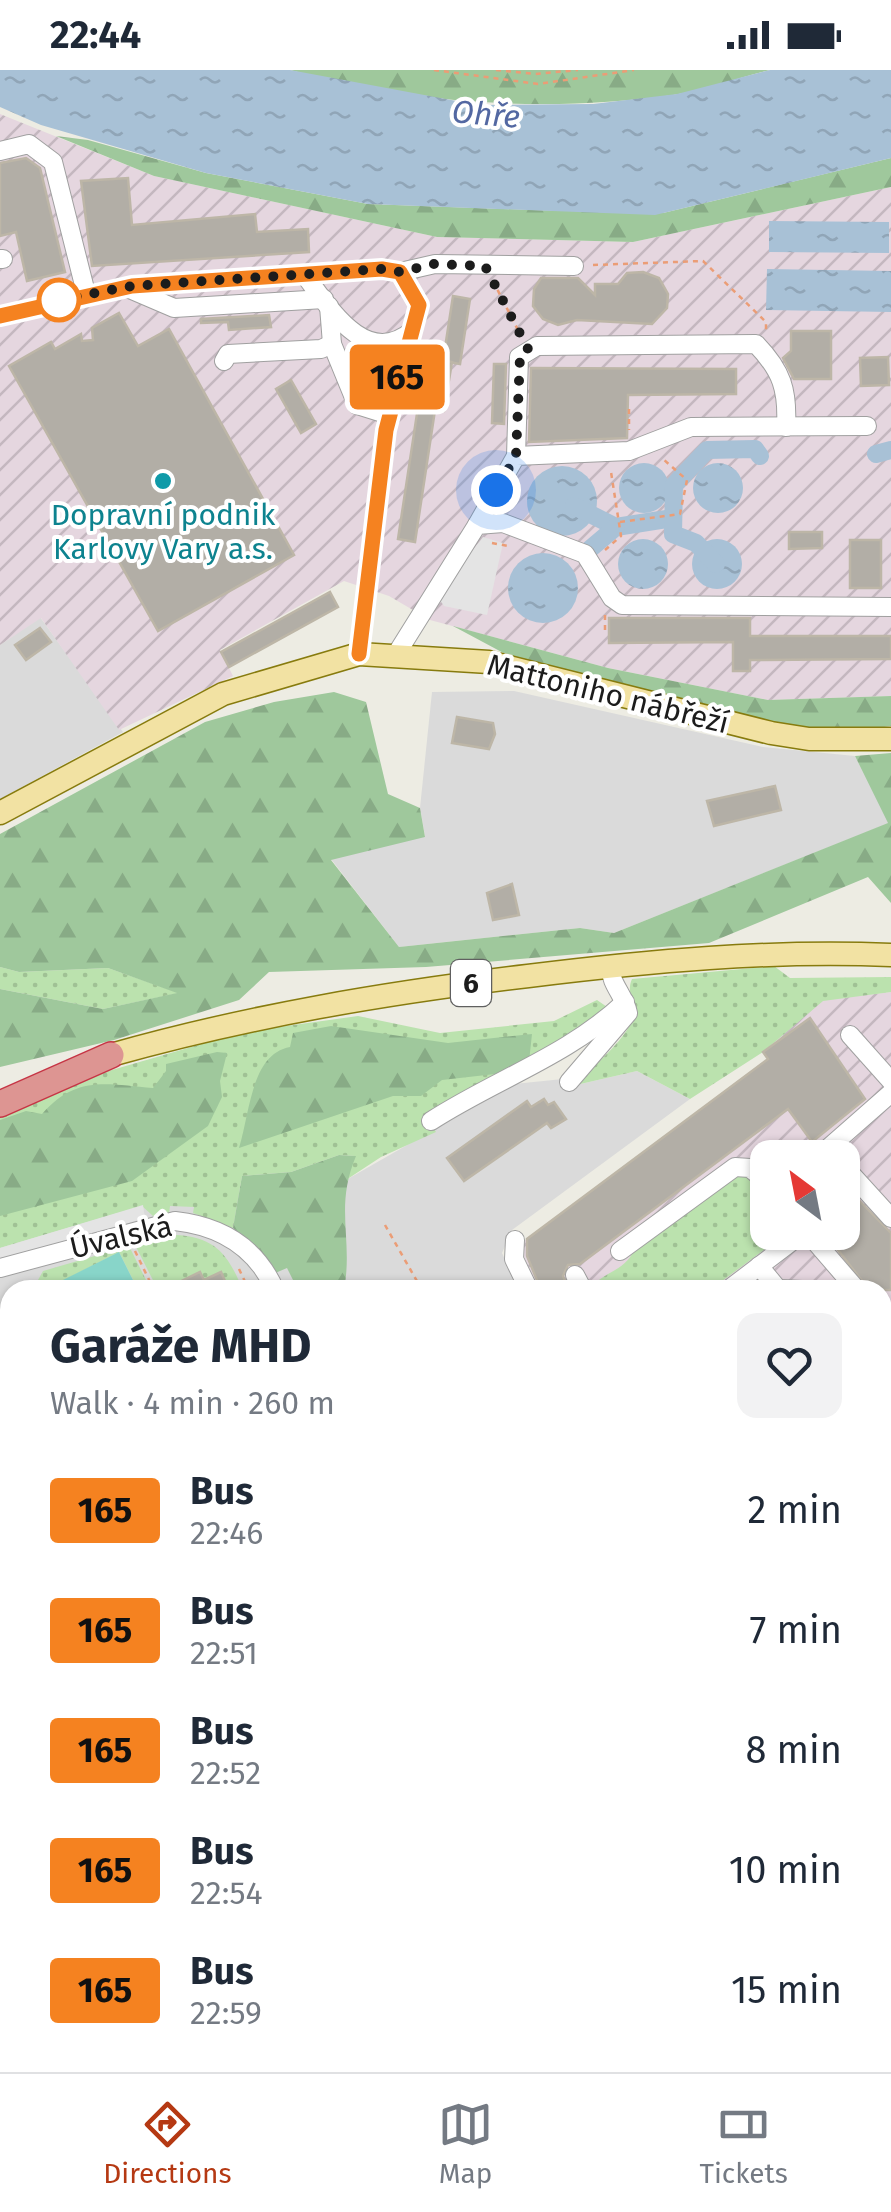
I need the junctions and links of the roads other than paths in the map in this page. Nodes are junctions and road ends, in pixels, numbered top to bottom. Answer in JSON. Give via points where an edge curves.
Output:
{"nodes":[{"id":1,"x":0,"y":151,"type":"edge"},
{"id":2,"x":574,"y":266,"type":"road end"},
{"id":3,"x":400,"y":272,"type":"junction"},
{"id":4,"x":304,"y":274,"type":"junction"},
{"id":5,"x":124,"y":287,"type":"junction"},
{"id":6,"x":86,"y":293,"type":"junction"},
{"id":7,"x":327,"y":303,"type":"junction"},
{"id":8,"x":0,"y":316,"type":"edge"},
{"id":9,"x":412,"y":331,"type":"junction"},
{"id":10,"x":332,"y":344,"type":"junction"},
{"id":11,"x":224,"y":361,"type":"dead end"},
{"id":12,"x":389,"y":415,"type":"junction"},
{"id":13,"x":867,"y":426,"type":"dead end"},
{"id":14,"x":786,"y":427,"type":"junction"},
{"id":15,"x":516,"y":456,"type":"junction"},
{"id":16,"x":477,"y":525,"type":"junction"},
{"id":17,"x":891,"y":607,"type":"edge"},
{"id":18,"x":397,"y":653,"type":"junction"},
{"id":19,"x":359,"y":654,"type":"junction"},
{"id":20,"x":891,"y":739,"type":"edge"},
{"id":21,"x":0,"y":813,"type":"edge"},
{"id":22,"x":891,"y":954,"type":"edge"},
{"id":23,"x":610,"y":966,"type":"junction"},
{"id":24,"x":626,"y":1002,"type":"junction"},
{"id":25,"x":850,"y":1035,"type":"dead end"},
{"id":26,"x":111,"y":1056,"type":"junction"},
{"id":27,"x":891,"y":1081,"type":"edge"},
{"id":28,"x":568,"y":1082,"type":"dead end"},
{"id":29,"x":0,"y":1087,"type":"edge"},
{"id":30,"x":891,"y":1092,"type":"edge"},
{"id":31,"x":0,"y":1104,"type":"edge"},
{"id":32,"x":431,"y":1121,"type":"dead end"},
{"id":33,"x":841,"y":1140,"type":"edge"},
{"id":34,"x":750,"y":1168,"type":"edge"},
{"id":35,"x":860,"y":1184,"type":"edge"},
{"id":36,"x":891,"y":1218,"type":"edge"},
{"id":37,"x":515,"y":1240,"type":"dead end"},
{"id":38,"x":620,"y":1250,"type":"dead end"},
{"id":39,"x":781,"y":1250,"type":"edge"},
{"id":40,"x":822,"y":1250,"type":"edge"},
{"id":41,"x":759,"y":1266,"type":"junction"},
{"id":42,"x":0,"y":1268,"type":"edge"},
{"id":43,"x":269,"y":1280,"type":"edge"},
{"id":44,"x":524,"y":1280,"type":"edge"},
{"id":45,"x":741,"y":1280,"type":"edge"},
{"id":46,"x":771,"y":1280,"type":"edge"},
{"id":47,"x":848,"y":1280,"type":"edge"}],
"edges":[{"from":1,"to":6,"type":"street","via":[[30,144],[52,162]]},
{"from":2,"to":3,"type":"street","via":[[434,264]]},
{"from":3,"to":4,"type":"street"},
{"from":3,"to":9,"type":"street","via":[[419,305]]},
{"from":4,"to":5,"type":"street"},
{"from":4,"to":7,"type":"street"},
{"from":5,"to":6,"type":"street"},
{"from":5,"to":7,"type":"street","via":[[174,308]]},
{"from":6,"to":8,"type":"street"},
{"from":7,"to":9,"type":"street","via":[[364,341],[397,341]]},
{"from":7,"to":10,"type":"street"},
{"from":9,"to":12,"type":"street"},
{"from":10,"to":11,"type":"street","via":[[228,354]]},
{"from":10,"to":12,"type":"street","via":[[358,405]]},
{"from":12,"to":19,"type":"street"},
{"from":13,"to":14,"type":"street"},
{"from":14,"to":15,"type":"street","via":[[692,427],[622,452]]},
{"from":14,"to":15,"type":"street","via":[[788,392],[756,344],[528,349],[520,356]]},
{"from":15,"to":16,"type":"street"},
{"from":16,"to":17,"type":"street","via":[[503,523],[570,546],[593,564],[622,605]]},
{"from":16,"to":18,"type":"street"},
{"from":18,"to":19,"type":"main road","name":"Mattoniho nábřeží"},
{"from":18,"to":20,"type":"main road","name":"Mattoniho nábřeží","via":[[575,680],[772,733]]},
{"from":19,"to":21,"type":"main road","name":"Mattoniho nábřeží","via":[[223,694]]},
{"from":22,"to":23,"type":"main road","number":"6","via":[[766,954]]},
{"from":23,"to":24,"type":"street","via":[[611,985]]},
{"from":23,"to":26,"type":"main road","number":"6","via":[[326,1003]]},
{"from":24,"to":28,"type":"street","via":[[624,1022]]},
{"from":24,"to":32,"type":"street","via":[[593,1033]]},
{"from":25,"to":27,"type":"street"},
{"from":26,"to":29,"type":"highway","number":"6"},
{"from":26,"to":31,"type":"highway","number":"6"},
{"from":30,"to":33,"type":"street"},
{"from":34,"to":38,"type":"street","via":[[735,1167]]},
{"from":35,"to":36,"type":"street"},
{"from":37,"to":44,"type":"street","via":[[514,1259]]},
{"from":39,"to":41,"type":"street"},
{"from":40,"to":47,"type":"street"},
{"from":41,"to":45,"type":"street"},
{"from":41,"to":46,"type":"street"},
{"from":42,"to":43,"type":"street","name":"Úvalská","via":[[175,1221],[232,1238]]}]}
